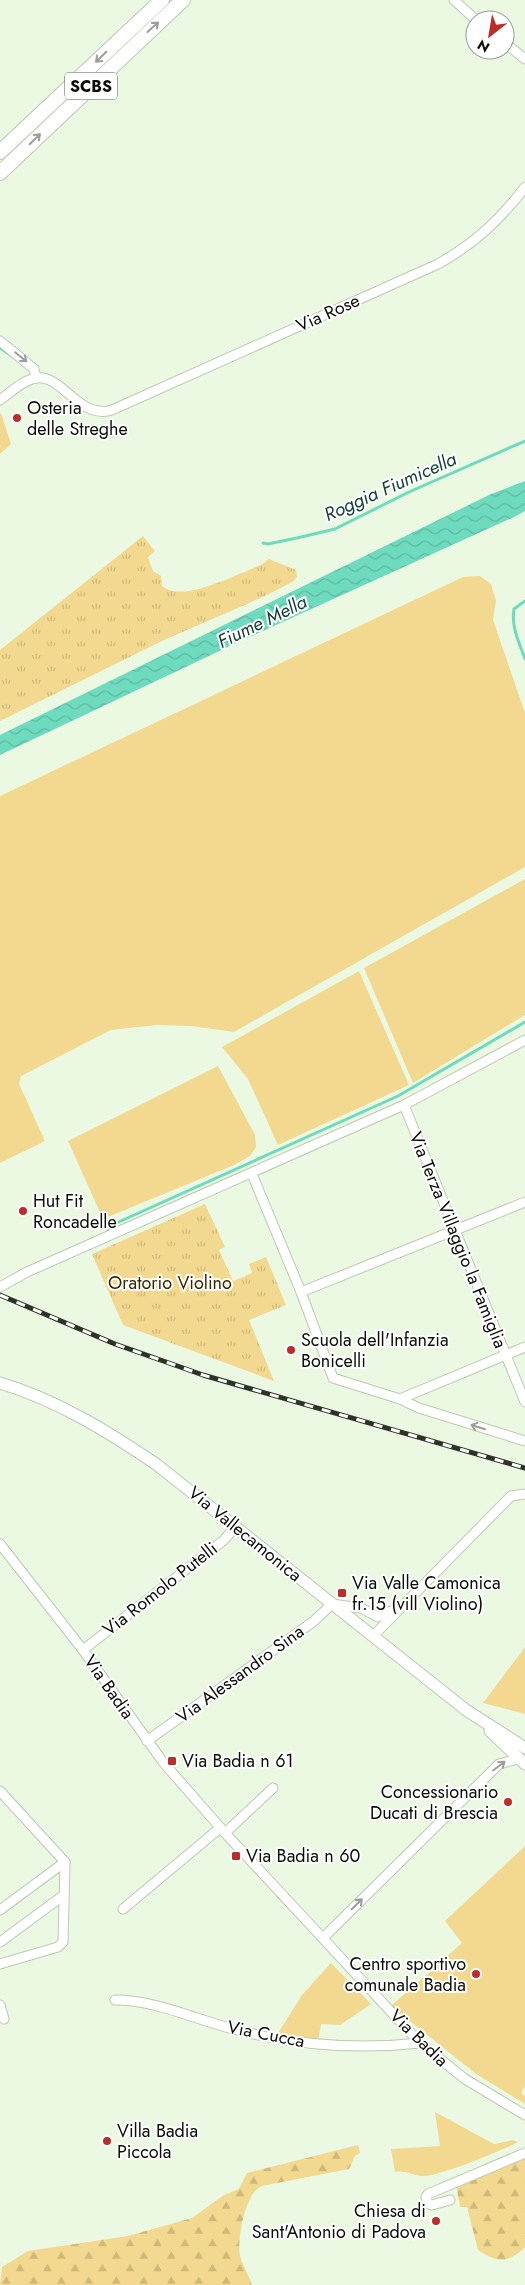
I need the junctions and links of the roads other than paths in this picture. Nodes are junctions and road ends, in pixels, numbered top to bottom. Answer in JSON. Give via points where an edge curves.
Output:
{"nodes":[{"id":1,"x":162,"y":0,"type":"edge"},
{"id":2,"x":183,"y":0,"type":"edge"},
{"id":3,"x":454,"y":0,"type":"edge"},
{"id":4,"x":465,"y":10,"type":"edge"},
{"id":5,"x":0,"y":152,"type":"edge"},
{"id":6,"x":0,"y":173,"type":"edge"},
{"id":7,"x":525,"y":187,"type":"edge"},
{"id":8,"x":0,"y":341,"type":"edge"},
{"id":9,"x":36,"y":378,"type":"junction"},
{"id":10,"x":0,"y":400,"type":"edge"},
{"id":11,"x":525,"y":1040,"type":"edge"},
{"id":12,"x":404,"y":1105,"type":"junction"},
{"id":13,"x":252,"y":1174,"type":"junction"},
{"id":14,"x":525,"y":1202,"type":"edge"},
{"id":15,"x":454,"y":1231,"type":"junction"},
{"id":16,"x":0,"y":1287,"type":"edge"},
{"id":17,"x":301,"y":1292,"type":"junction"},
{"id":18,"x":525,"y":1346,"type":"edge"},
{"id":19,"x":506,"y":1355,"type":"junction"},
{"id":20,"x":0,"y":1383,"type":"edge"},
{"id":21,"x":400,"y":1399,"type":"junction"},
{"id":22,"x":525,"y":1402,"type":"edge"},
{"id":23,"x":525,"y":1441,"type":"edge"},
{"id":24,"x":525,"y":1494,"type":"edge"},
{"id":25,"x":236,"y":1526,"type":"junction"},
{"id":26,"x":0,"y":1544,"type":"edge"},
{"id":27,"x":332,"y":1604,"type":"junction"},
{"id":28,"x":404,"y":1605,"type":"junction"},
{"id":29,"x":372,"y":1636,"type":"junction"},
{"id":30,"x":83,"y":1650,"type":"junction"},
{"id":31,"x":472,"y":1715,"type":"junction"},
{"id":32,"x":147,"y":1741,"type":"junction"},
{"id":33,"x":525,"y":1748,"type":"edge"},
{"id":34,"x":522,"y":1761,"type":"edge"},
{"id":35,"x":273,"y":1788,"type":"dead end"},
{"id":36,"x":0,"y":1791,"type":"edge"},
{"id":37,"x":223,"y":1831,"type":"junction"},
{"id":38,"x":65,"y":1862,"type":"junction"},
{"id":39,"x":64,"y":1895,"type":"junction"},
{"id":40,"x":123,"y":1909,"type":"dead end"},
{"id":41,"x":0,"y":1910,"type":"edge"},
{"id":42,"x":323,"y":1938,"type":"junction"},
{"id":43,"x":0,"y":1942,"type":"edge"},
{"id":44,"x":0,"y":1964,"type":"edge"},
{"id":45,"x":115,"y":2000,"type":"dead end"},
{"id":46,"x":0,"y":2005,"type":"edge"},
{"id":47,"x":4,"y":2019,"type":"dead end"},
{"id":48,"x":420,"y":2043,"type":"junction"},
{"id":49,"x":525,"y":2116,"type":"edge"},
{"id":50,"x":525,"y":2153,"type":"edge"},
{"id":51,"x":450,"y":2200,"type":"dead end"}],
"edges":[{"from":1,"to":5,"type":"highway","number":"SCBS","one_way":true},
{"from":6,"to":2,"type":"highway","number":"SCBS","one_way":true},
{"from":3,"to":4,"type":"street"},
{"from":7,"to":9,"type":"street","name":"Via Rose","via":[[496,223],[461,251],[112,410],[90,410],[49,381]]},
{"from":8,"to":9,"type":"street","one_way":true,"via":[[34,369]]},
{"from":9,"to":10,"type":"street"},
{"from":11,"to":12,"type":"street"},
{"from":12,"to":13,"type":"street"},
{"from":12,"to":15,"type":"street","name":"Via Terza Villaggio la Famiglia"},
{"from":13,"to":16,"type":"street","via":[[27,1272]]},
{"from":13,"to":17,"type":"street"},
{"from":14,"to":15,"type":"street"},
{"from":15,"to":17,"type":"street"},
{"from":15,"to":19,"type":"street","name":"Via Terza Villaggio la Famiglia"},
{"from":17,"to":21,"type":"street","via":[[333,1378]]},
{"from":18,"to":19,"type":"street"},
{"from":19,"to":21,"type":"street"},
{"from":19,"to":22,"type":"street","name":"Via Terza Villaggio la Famiglia"},
{"from":20,"to":25,"type":"main road","name":"Via Vallecamonica","via":[[52,1402],[114,1436]]},
{"from":23,"to":21,"type":"street","one_way":true},
{"from":24,"to":28,"type":"street","via":[[511,1496]]},
{"from":25,"to":27,"type":"main road","name":"Via Vallecamonica"},
{"from":25,"to":30,"type":"street","name":"Via Romolo Putelli","via":[[224,1540]]},
{"from":26,"to":30,"type":"street","name":"Via Badia"},
{"from":27,"to":28,"type":"street","via":[[361,1608],[378,1616]]},
{"from":27,"to":29,"type":"main road","name":"Via Vallecamonica"},
{"from":27,"to":32,"type":"street","name":"Via Alessandro Sina","via":[[314,1621]]},
{"from":28,"to":29,"type":"street"},
{"from":29,"to":31,"type":"main road","name":"Via Vallecamonica"},
{"from":30,"to":32,"type":"street","name":"Via Badia"},
{"from":31,"to":33,"type":"main road","name":"Via Vallecamonica"},
{"from":31,"to":34,"type":"main road","name":"Via Vallecamonica"},
{"from":32,"to":37,"type":"street","name":"Via Badia"},
{"from":42,"to":34,"type":"street","one_way":true,"via":[[499,1764]]},
{"from":35,"to":37,"type":"street"},
{"from":36,"to":38,"type":"street"},
{"from":37,"to":40,"type":"street"},
{"from":37,"to":42,"type":"street","name":"Via Badia"},
{"from":38,"to":39,"type":"street"},
{"from":38,"to":41,"type":"street"},
{"from":39,"to":43,"type":"street"},
{"from":39,"to":44,"type":"street","via":[[63,1942],[58,1947]]},
{"from":42,"to":48,"type":"street","name":"Via Badia"},
{"from":45,"to":48,"type":"street","name":"Via Cucca","via":[[153,2005],[258,2035],[330,2046]]},
{"from":46,"to":47,"type":"street"},
{"from":48,"to":49,"type":"street","name":"Via Badia","via":[[465,2079]]},
{"from":50,"to":51,"type":"street","via":[[426,2197],[432,2206]]}]}
